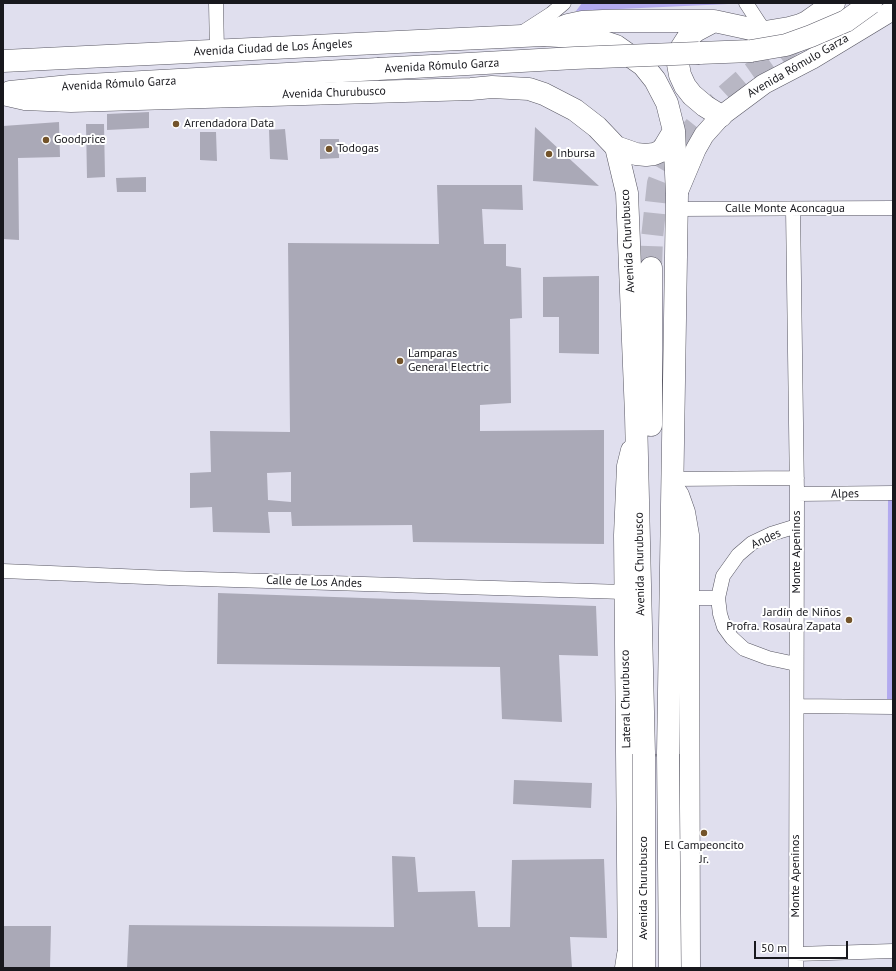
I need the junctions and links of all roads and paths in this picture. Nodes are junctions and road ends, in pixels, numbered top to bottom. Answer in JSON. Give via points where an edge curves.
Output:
{"nodes":[{"id":1,"x":216,"y":3,"type":"edge"},
{"id":2,"x":564,"y":3,"type":"edge"},
{"id":3,"x":746,"y":3,"type":"edge"},
{"id":4,"x":834,"y":3,"type":"edge"},
{"id":5,"x":854,"y":3,"type":"edge"},
{"id":6,"x":871,"y":3,"type":"edge"},
{"id":7,"x":893,"y":10,"type":"edge"},
{"id":8,"x":714,"y":21,"type":"junction"},
{"id":9,"x":812,"y":30,"type":"tunnel mouth"},
{"id":10,"x":765,"y":32,"type":"junction"},
{"id":11,"x":543,"y":35,"type":"junction"},
{"id":12,"x":515,"y":37,"type":"junction"},
{"id":13,"x":217,"y":51,"type":"junction"},
{"id":14,"x":3,"y":60,"type":"edge"},
{"id":15,"x":3,"y":93,"type":"edge"},
{"id":16,"x":721,"y":116,"type":"junction"},
{"id":17,"x":674,"y":132,"type":"junction"},
{"id":18,"x":616,"y":147,"type":"junction"},
{"id":19,"x":677,"y":201,"type":"junction"},
{"id":20,"x":893,"y":208,"type":"edge"},
{"id":21,"x":793,"y":209,"type":"junction"},
{"id":22,"x":651,"y":268,"type":"tunnel mouth"},
{"id":23,"x":637,"y":431,"type":"junction"},
{"id":24,"x":797,"y":478,"type":"junction"},
{"id":25,"x":673,"y":482,"type":"junction"},
{"id":26,"x":893,"y":493,"type":"edge"},
{"id":27,"x":797,"y":494,"type":"junction"},
{"id":28,"x":797,"y":526,"type":"junction"},
{"id":29,"x":3,"y":571,"type":"edge"},
{"id":30,"x":641,"y":573,"type":"junction"},
{"id":31,"x":624,"y":592,"type":"junction"},
{"id":32,"x":689,"y":598,"type":"junction"},
{"id":33,"x":718,"y":598,"type":"junction"},
{"id":34,"x":796,"y":664,"type":"junction"},
{"id":35,"x":797,"y":706,"type":"junction"},
{"id":36,"x":893,"y":707,"type":"edge"},
{"id":37,"x":893,"y":951,"type":"edge"},
{"id":38,"x":690,"y":961,"type":"edge"},
{"id":39,"x":796,"y":961,"type":"edge"},
{"id":40,"x":631,"y":965,"type":"edge"},
{"id":41,"x":670,"y":968,"type":"edge"}],
"edges":[{"from":1,"to":13,"type":"street"},
{"from":2,"to":12,"type":"street"},
{"from":3,"to":10,"type":"street"},
{"from":4,"to":10,"type":"main road","via":[[800,25]]},
{"from":5,"to":9,"type":"main road"},
{"from":6,"to":15,"type":"main road","name":"Avenida Rómulo Garza","bridge":true,"via":[[846,21],[811,36],[786,45],[751,51],[575,58],[70,86]]},
{"from":7,"to":16,"type":"street","name":"Avenida Rómulo Garza","via":[[812,59],[764,84]]},
{"from":8,"to":10,"type":"main road"},
{"from":8,"to":11,"type":"main road","via":[[582,22]]},
{"from":8,"to":16,"type":"main road","via":[[689,36],[680,50],[678,64],[680,76],[692,95]]},
{"from":11,"to":12,"type":"main road","name":"Avenida Ciudad de Los Ángeles"},
{"from":11,"to":17,"type":"main road","name":"Avenida Churubusco","via":[[592,38],[616,46],[643,65],[655,80],[667,103]]},
{"from":12,"to":13,"type":"main road","name":"Avenida Ciudad de Los Ángeles"},
{"from":13,"to":14,"type":"main road","name":"Avenida Ciudad de Los Ángeles"},
{"from":15,"to":18,"type":"main road","name":"Avenida Churubusco","via":[[25,99],[71,101],[492,87],[529,89],[576,110]]},
{"from":16,"to":19,"type":"street","name":"Avenida Rómulo Garza","via":[[700,142]]},
{"from":17,"to":18,"type":"main road","via":[[666,146],[654,154],[636,154]]},
{"from":17,"to":19,"type":"main road","name":"Avenida Churubusco"},
{"from":18,"to":23,"type":"main road","name":"Avenida Churubusco","via":[[627,193]]},
{"from":19,"to":21,"type":"street","name":"Calle Monte Aconcagua"},
{"from":19,"to":25,"type":"main road","name":"Avenida Churubusco"},
{"from":20,"to":21,"type":"street","name":"Calle Monte Aconcagua"},
{"from":21,"to":24,"type":"street","name":"Monte Apeninos"},
{"from":22,"to":30,"type":"main road","via":[[651,536],[650,549]]},
{"from":23,"to":30,"type":"main road","name":"Avenida Churubusco"},
{"from":23,"to":31,"type":"street","name":"Lateral Churubusco","via":[[627,466]]},
{"from":24,"to":25,"type":"street"},
{"from":24,"to":27,"type":"street","name":"Monte Apeninos"},
{"from":25,"to":32,"type":"street","via":[[682,503],[689,535]]},
{"from":25,"to":41,"type":"main road","name":"Avenida Churubusco","bridge":true,"via":[[668,754]]},
{"from":26,"to":27,"type":"street","name":"Alpes"},
{"from":27,"to":28,"type":"street","name":"Monte Apeninos"},
{"from":28,"to":33,"type":"street","name":"Andes","via":[[752,543],[738,555],[723,576]]},
{"from":28,"to":34,"type":"street","name":"Monte Apeninos"},
{"from":29,"to":31,"type":"street","name":"Calle de Los Andes"},
{"from":30,"to":40,"type":"main road","name":"Avenida Churubusco","bridge":true,"via":[[644,754]]},
{"from":31,"to":40,"type":"street","name":"Lateral Churubusco"},
{"from":32,"to":33,"type":"street"},
{"from":32,"to":38,"type":"street"},
{"from":33,"to":34,"type":"street","name":"Andes","via":[[724,627],[744,649]]},
{"from":34,"to":35,"type":"street","name":"Monte Apeninos"},
{"from":35,"to":36,"type":"street"},
{"from":35,"to":39,"type":"street","name":"Monte Apeninos"},
{"from":37,"to":39,"type":"street"},
{"from":38,"to":40,"type":"street"}]}
